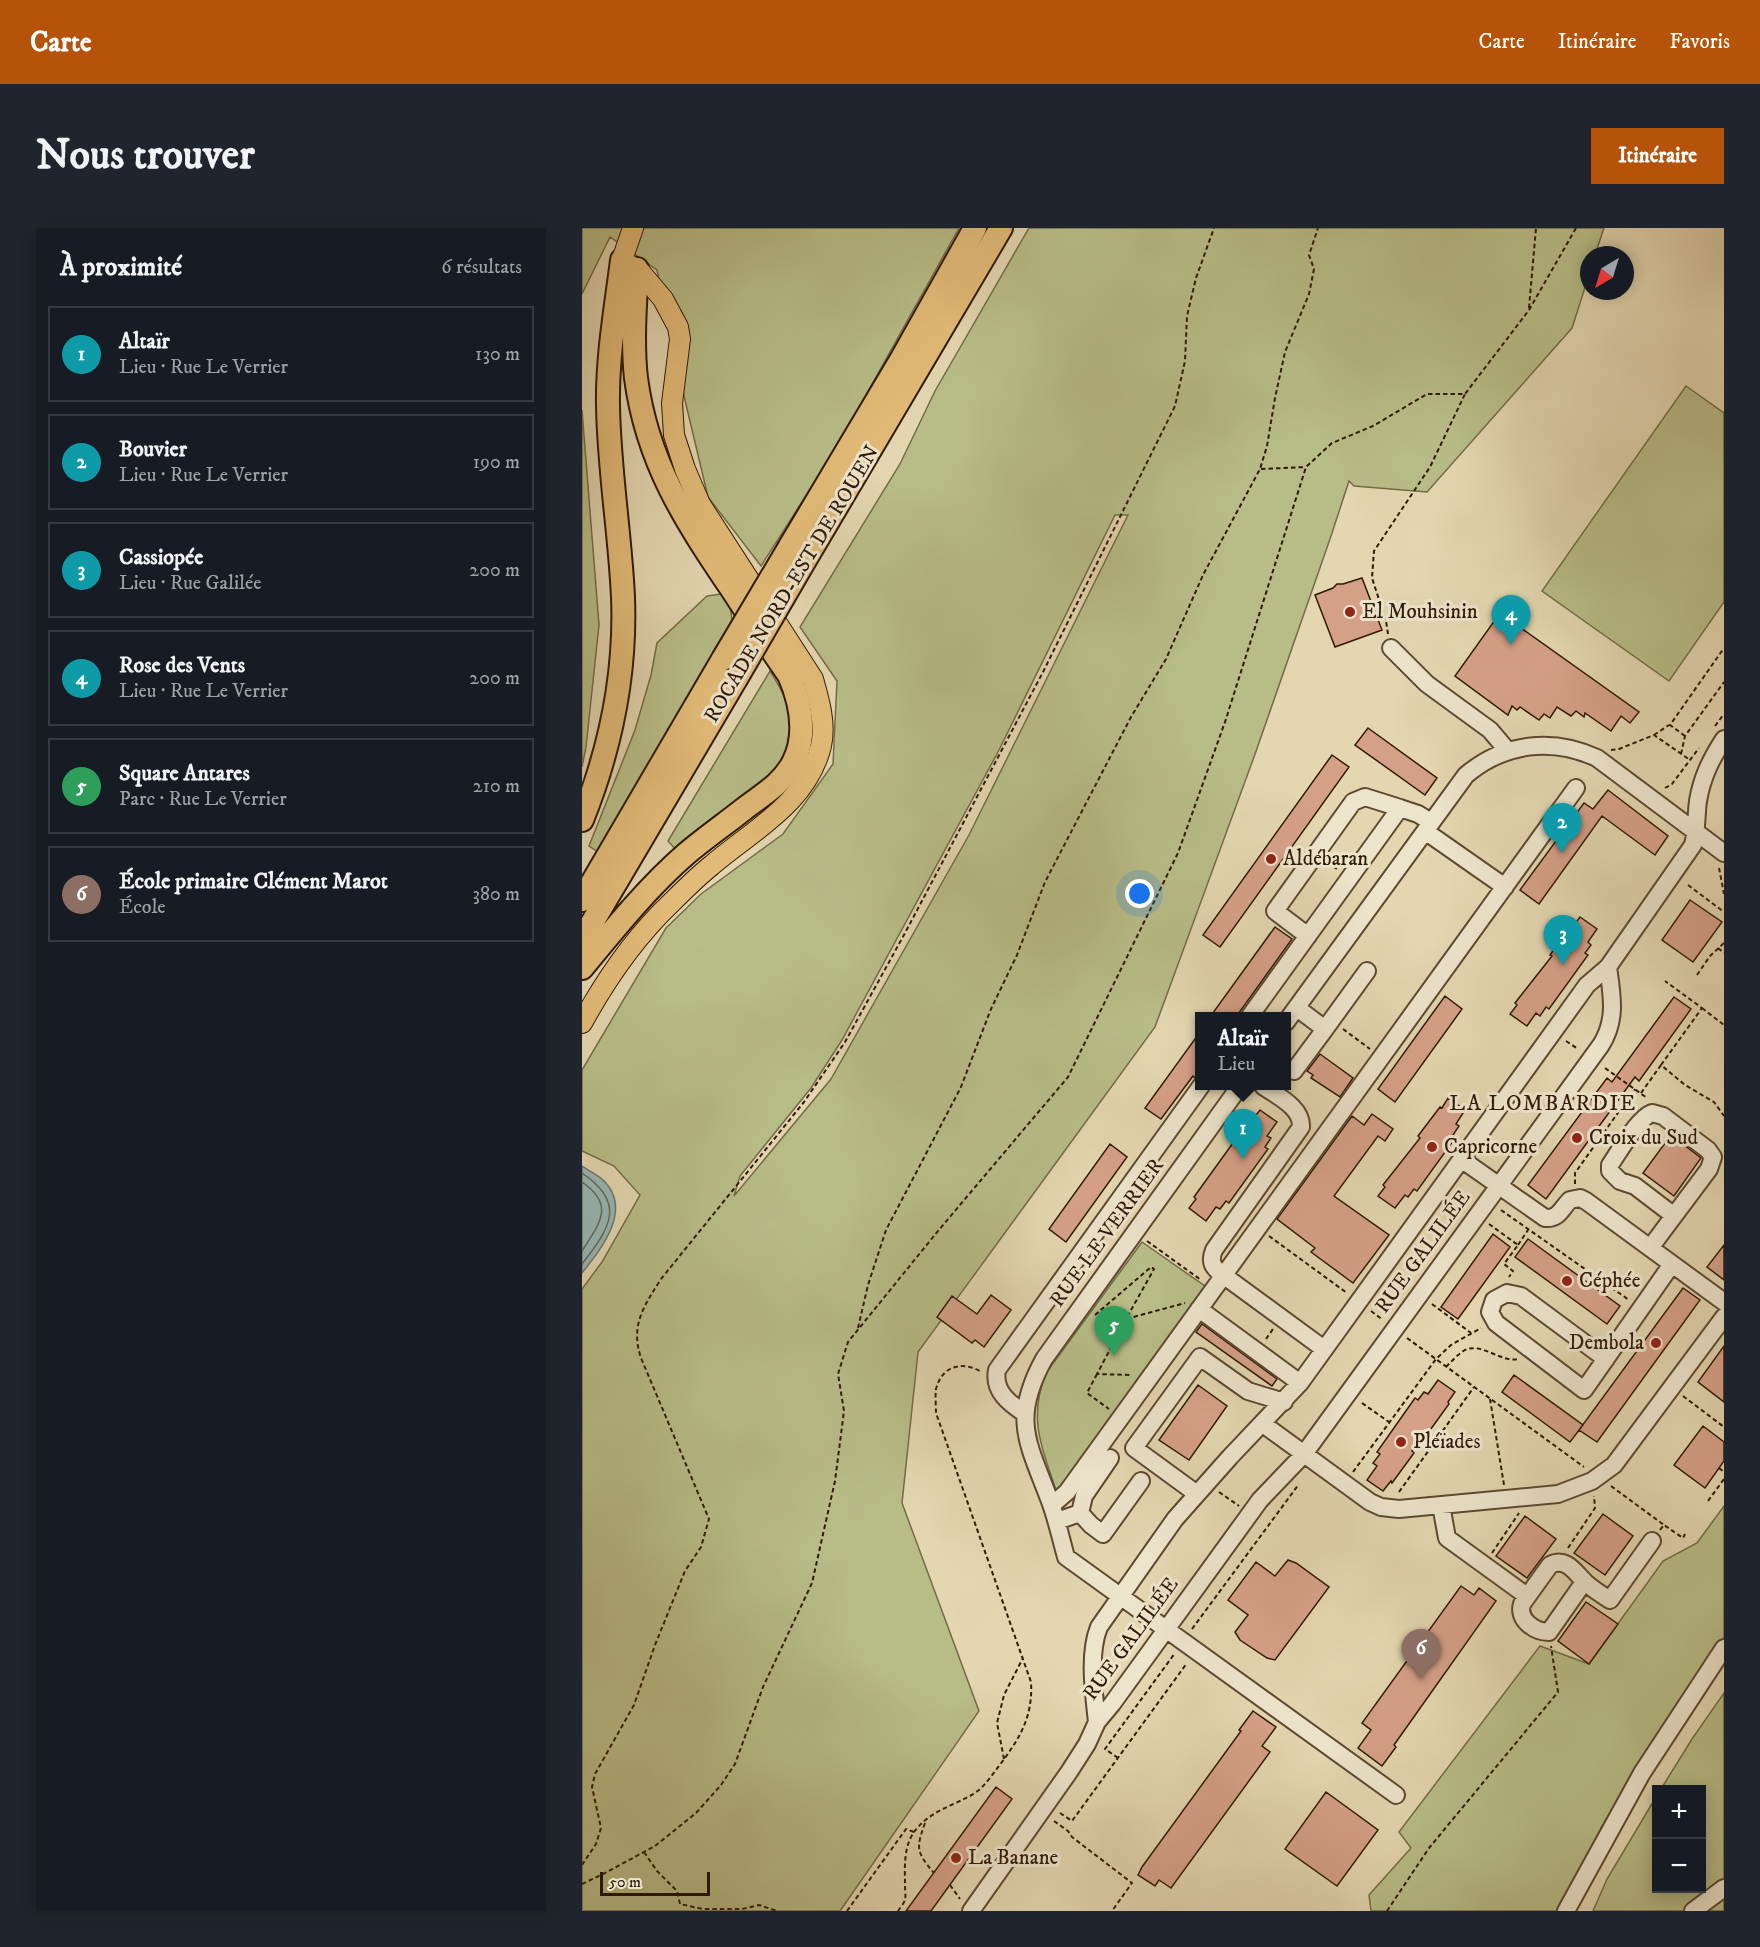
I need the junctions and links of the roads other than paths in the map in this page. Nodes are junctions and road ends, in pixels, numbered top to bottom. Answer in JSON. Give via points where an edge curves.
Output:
{"nodes":[{"id":1,"x":633,"y":228,"type":"edge"},
{"id":2,"x":642,"y":228,"type":"edge"},
{"id":3,"x":975,"y":228,"type":"edge"},
{"id":4,"x":1001,"y":228,"type":"edge"},
{"id":5,"x":630,"y":264,"type":"junction"},
{"id":6,"x":795,"y":558,"type":"junction"},
{"id":7,"x":1391,"y":648,"type":"road end"},
{"id":8,"x":1717,"y":735,"type":"edge"},
{"id":9,"x":1507,"y":750,"type":"junction"},
{"id":10,"x":1576,"y":788,"type":"dead end"},
{"id":11,"x":1400,"y":808,"type":"junction"},
{"id":12,"x":582,"y":820,"type":"edge"},
{"id":13,"x":1428,"y":827,"type":"junction"},
{"id":14,"x":1697,"y":833,"type":"junction"},
{"id":15,"x":1721,"y":859,"type":"edge"},
{"id":16,"x":1505,"y":887,"type":"junction"},
{"id":17,"x":582,"y":900,"type":"edge"},
{"id":18,"x":1308,"y":936,"type":"junction"},
{"id":19,"x":582,"y":940,"type":"edge"},
{"id":20,"x":1608,"y":967,"type":"junction"},
{"id":21,"x":582,"y":968,"type":"edge"},
{"id":22,"x":1367,"y":971,"type":"dead end"},
{"id":23,"x":1254,"y":1012,"type":"edge"},
{"id":24,"x":1292,"y":1015,"type":"edge"},
{"id":25,"x":582,"y":1023,"type":"edge"},
{"id":26,"x":1328,"y":1025,"type":"junction"},
{"id":27,"x":1294,"y":1071,"type":"dead end"},
{"id":28,"x":1198,"y":1090,"type":"edge"},
{"id":29,"x":1237,"y":1090,"type":"edge"},
{"id":30,"x":1268,"y":1090,"type":"edge"},
{"id":31,"x":1461,"y":1159,"type":"junction"},
{"id":32,"x":1498,"y":1186,"type":"junction"},
{"id":33,"x":1673,"y":1215,"type":"junction"},
{"id":34,"x":1650,"y":1248,"type":"junction"},
{"id":35,"x":1672,"y":1264,"type":"junction"},
{"id":36,"x":1211,"y":1292,"type":"junction"},
{"id":37,"x":1724,"y":1302,"type":"edge"},
{"id":38,"x":1724,"y":1317,"type":"edge"},
{"id":39,"x":1324,"y":1349,"type":"junction"},
{"id":40,"x":1606,"y":1359,"type":"junction"},
{"id":41,"x":1300,"y":1383,"type":"junction"},
{"id":42,"x":1284,"y":1402,"type":"junction"},
{"id":43,"x":1024,"y":1413,"type":"junction"},
{"id":44,"x":1263,"y":1424,"type":"junction"},
{"id":45,"x":1110,"y":1458,"type":"dead end"},
{"id":46,"x":1309,"y":1458,"type":"junction"},
{"id":47,"x":1141,"y":1481,"type":"dead end"},
{"id":48,"x":1202,"y":1489,"type":"junction"},
{"id":49,"x":1052,"y":1504,"type":"junction"},
{"id":50,"x":1441,"y":1505,"type":"junction"},
{"id":51,"x":1080,"y":1513,"type":"junction"},
{"id":52,"x":1057,"y":1521,"type":"junction"},
{"id":53,"x":1652,"y":1541,"type":"road end"},
{"id":54,"x":1584,"y":1582,"type":"junction"},
{"id":55,"x":1120,"y":1596,"type":"junction"},
{"id":56,"x":1527,"y":1596,"type":"junction"},
{"id":57,"x":1167,"y":1630,"type":"junction"},
{"id":58,"x":1724,"y":1648,"type":"edge"},
{"id":59,"x":1097,"y":1722,"type":"junction"},
{"id":60,"x":1396,"y":1795,"type":"dead end"},
{"id":61,"x":1724,"y":1888,"type":"edge"},
{"id":62,"x":966,"y":1907,"type":"edge"},
{"id":63,"x":1566,"y":1911,"type":"edge"},
{"id":64,"x":1693,"y":1911,"type":"edge"}],
"edges":[{"from":1,"to":5,"type":"main road"},
{"from":2,"to":5,"type":"main road"},
{"from":3,"to":6,"type":"highway","name":"ROCADE NORD-EST DE ROUEN"},
{"from":4,"to":6,"type":"highway","name":"ROCADE NORD-EST DE ROUEN"},
{"from":5,"to":12,"type":"highway","via":[[608,405],[623,598],[620,662],[613,720]]},
{"from":5,"to":21,"type":"highway","via":[[636,378],[650,441],[688,524],[789,675],[801,711],[802,731],[794,761],[778,784],[671,868]]},
{"from":5,"to":25,"type":"main road","via":[[663,299],[678,327],[672,403],[674,435],[685,469],[700,504],[813,679],[823,732],[816,759],[800,790],[782,810],[669,904],[633,944]]},
{"from":6,"to":17,"type":"highway","name":"ROCADE NORD-EST DE ROUEN","bridge":true,"via":[[723,659]]},
{"from":6,"to":19,"type":"highway","name":"ROCADE NORD-EST DE ROUEN","bridge":true,"via":[[736,679]]},
{"from":7,"to":9,"type":"street","via":[[1427,684],[1491,730]]},
{"from":8,"to":14,"type":"street","via":[[1698,803]]},
{"from":9,"to":13,"type":"street","via":[[1466,775]]},
{"from":9,"to":14,"type":"street","via":[[1551,745],[1582,751],[1597,758]]},
{"from":10,"to":16,"type":"street"},
{"from":11,"to":13,"type":"street","via":[[1418,813]]},
{"from":11,"to":18,"type":"street"},
{"from":11,"to":18,"type":"street","via":[[1365,797],[1353,802],[1275,911]]},
{"from":13,"to":16,"type":"street"},
{"from":13,"to":24,"type":"street"},
{"from":14,"to":15,"type":"street"},
{"from":14,"to":20,"type":"street","name":"RUE GALILÉE","via":[[1694,845]]},
{"from":16,"to":36,"type":"street"},
{"from":18,"to":23,"type":"street"},
{"from":20,"to":31,"type":"street","name":"RUE GALILÉE","via":[[1587,985]]},
{"from":20,"to":32,"type":"street","name":"RUE GALILÉE","via":[[1612,995],[1608,1033]]},
{"from":22,"to":26,"type":"street"},
{"from":24,"to":26,"type":"street"},
{"from":26,"to":27,"type":"street"},
{"from":28,"to":43,"type":"street","via":[[999,1366],[995,1377],[998,1390]]},
{"from":29,"to":43,"type":"street","name":"RUE LE VERRIER","via":[[1036,1374]]},
{"from":30,"to":36,"type":"street","via":[[1295,1110],[1301,1127],[1214,1250]]},
{"from":31,"to":32,"type":"street"},
{"from":31,"to":39,"type":"street","name":"RUE GALILÉE"},
{"from":32,"to":34,"type":"street","via":[[1545,1218],[1553,1219],[1570,1200],[1586,1201]]},
{"from":32,"to":46,"type":"street","name":"RUE GALILÉE"},
{"from":33,"to":33,"type":"street","via":[[1709,1169],[1713,1157],[1672,1123],[1652,1113],[1645,1116],[1610,1165],[1610,1171]]},
{"from":33,"to":34,"type":"street"},
{"from":34,"to":35,"type":"street"},
{"from":35,"to":37,"type":"street"},
{"from":35,"to":40,"type":"street"},
{"from":36,"to":39,"type":"street","via":[[1282,1318]]},
{"from":36,"to":41,"type":"street","via":[[1257,1351]]},
{"from":36,"to":49,"type":"street","via":[[1067,1492]]},
{"from":38,"to":50,"type":"street","via":[[1626,1450],[1595,1479],[1558,1494]]},
{"from":39,"to":41,"type":"street","name":"RUE GALILÉE"},
{"from":40,"to":40,"type":"street","via":[[1521,1296],[1507,1293],[1494,1300],[1490,1311],[1493,1320],[1584,1390]]},
{"from":41,"to":42,"type":"street","name":"RUE GALILÉE"},
{"from":42,"to":44,"type":"street","name":"RUE GALILÉE"},
{"from":42,"to":48,"type":"street","via":[[1248,1391],[1200,1357],[1134,1448]]},
{"from":43,"to":49,"type":"street","via":[[1032,1455]]},
{"from":44,"to":46,"type":"street"},
{"from":44,"to":48,"type":"street","name":"RUE GALILÉE"},
{"from":45,"to":51,"type":"street","via":[[1084,1496]]},
{"from":46,"to":50,"type":"street","via":[[1370,1502],[1388,1508]]},
{"from":46,"to":57,"type":"street","name":"RUE GALILÉE","via":[[1260,1500]]},
{"from":47,"to":51,"type":"street","via":[[1103,1534]]},
{"from":48,"to":55,"type":"street","name":"RUE GALILÉE","via":[[1175,1519]]},
{"from":49,"to":52,"type":"street"},
{"from":50,"to":56,"type":"street","via":[[1447,1538]]},
{"from":51,"to":52,"type":"street"},
{"from":52,"to":55,"type":"street","via":[[1066,1557]]},
{"from":53,"to":54,"type":"street","via":[[1610,1600]]},
{"from":54,"to":56,"type":"street","via":[[1577,1572],[1559,1562],[1550,1565]]},
{"from":54,"to":56,"type":"street","via":[[1548,1632],[1522,1617],[1520,1610]]},
{"from":55,"to":57,"type":"street"},
{"from":55,"to":59,"type":"street","name":"RUE GALILÉE","via":[[1095,1636]]},
{"from":57,"to":59,"type":"street","name":"RUE GALILÉE"},
{"from":57,"to":60,"type":"street"},
{"from":58,"to":63,"type":"street","via":[[1642,1773]]},
{"from":59,"to":62,"type":"street","via":[[1069,1772]]},
{"from":61,"to":64,"type":"street"}]}
